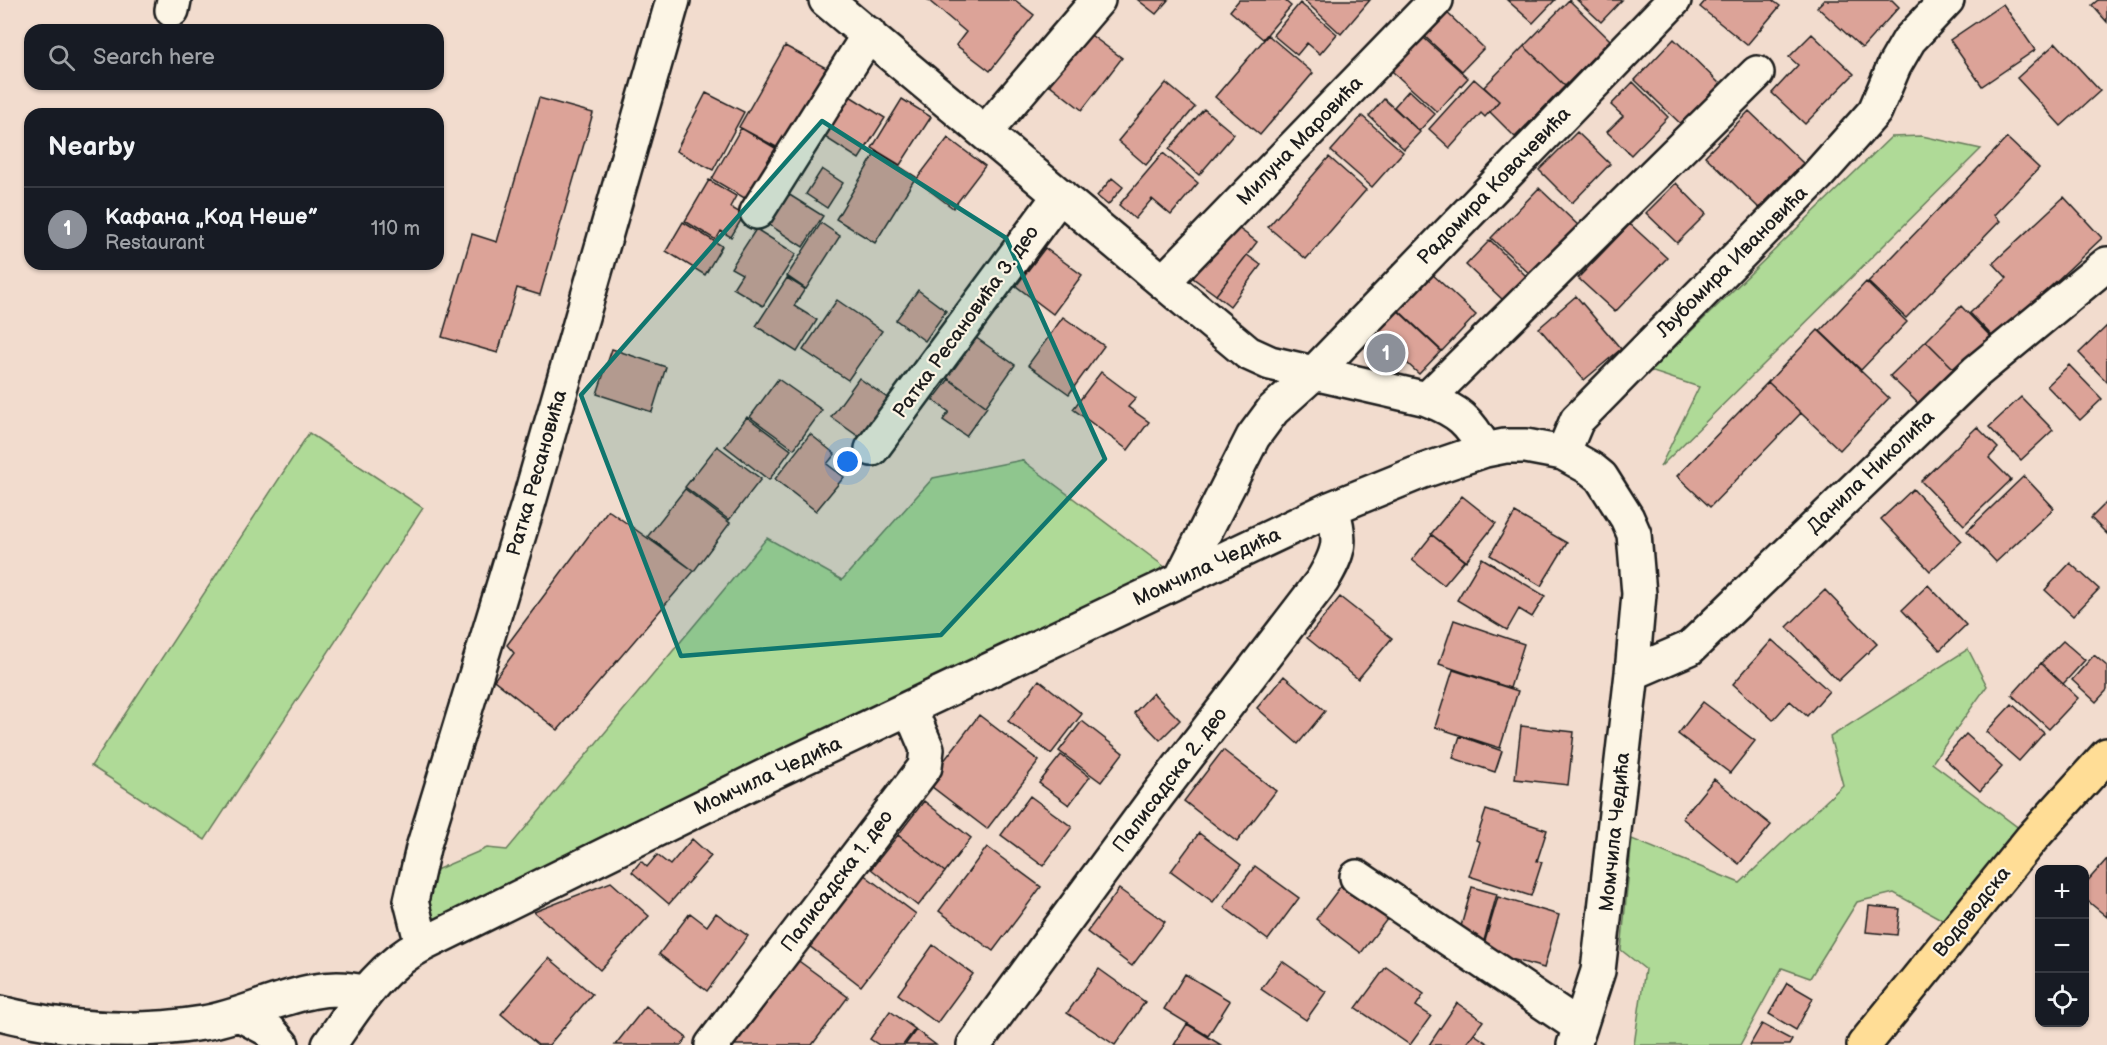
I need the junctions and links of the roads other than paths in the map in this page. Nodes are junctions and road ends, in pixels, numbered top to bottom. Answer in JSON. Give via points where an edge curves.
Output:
{"nodes":[{"id":1,"x":673,"y":0,"type":"edge"},
{"id":2,"x":826,"y":0,"type":"edge"},
{"id":3,"x":1098,"y":0,"type":"edge"},
{"id":4,"x":1436,"y":0,"type":"edge"},
{"id":5,"x":1674,"y":0,"type":"edge"},
{"id":6,"x":1947,"y":0,"type":"edge"},
{"id":7,"x":869,"y":34,"type":"junction"},
{"id":8,"x":1757,"y":73,"type":"dead end"},
{"id":9,"x":986,"y":131,"type":"junction"},
{"id":10,"x":1060,"y":195,"type":"junction"},
{"id":11,"x":757,"y":212,"type":"dead end"},
{"id":12,"x":2107,"y":264,"type":"edge"},
{"id":13,"x":1164,"y":281,"type":"junction"},
{"id":14,"x":1314,"y":373,"type":"junction"},
{"id":15,"x":1427,"y":399,"type":"junction"},
{"id":16,"x":872,"y":449,"type":"dead end"},
{"id":17,"x":1485,"y":450,"type":"junction"},
{"id":18,"x":1563,"y":453,"type":"junction"},
{"id":19,"x":1332,"y":508,"type":"junction"},
{"id":20,"x":1181,"y":579,"type":"junction"},
{"id":21,"x":1632,"y":673,"type":"junction"},
{"id":22,"x":910,"y":709,"type":"junction"},
{"id":23,"x":2107,"y":755,"type":"edge"},
{"id":24,"x":1357,"y":877,"type":"dead end"},
{"id":25,"x":422,"y":945,"type":"junction"},
{"id":26,"x":366,"y":993,"type":"junction"},
{"id":27,"x":0,"y":1013,"type":"edge"},
{"id":28,"x":239,"y":1014,"type":"junction"},
{"id":29,"x":1577,"y":1036,"type":"edge"},
{"id":30,"x":161,"y":1037,"type":"edge"},
{"id":31,"x":282,"y":1045,"type":"edge"},
{"id":32,"x":329,"y":1045,"type":"edge"},
{"id":33,"x":712,"y":1045,"type":"edge"},
{"id":34,"x":974,"y":1045,"type":"edge"},
{"id":35,"x":1864,"y":1045,"type":"edge"}],
"edges":[{"from":1,"to":25,"type":"street","name":"Ратка Ресановића","via":[[528,505],[423,848],[411,901]]},
{"from":2,"to":7,"type":"street"},
{"from":3,"to":9,"type":"street"},
{"from":4,"to":13,"type":"street","name":"Милуна Маровића"},
{"from":5,"to":14,"type":"street","name":"Радомира Ковачевића"},
{"from":6,"to":18,"type":"street","name":"Љубомира Ивановића","via":[[1909,40],[1875,111],[1817,176],[1577,420]]},
{"from":7,"to":9,"type":"street"},
{"from":7,"to":11,"type":"street"},
{"from":8,"to":15,"type":"street"},
{"from":9,"to":10,"type":"street"},
{"from":10,"to":13,"type":"street"},
{"from":10,"to":16,"type":"street","name":"Ратка Ресановића 3. део"},
{"from":12,"to":21,"type":"street","name":"Данила Николића","via":[[1976,372],[1690,648]]},
{"from":13,"to":14,"type":"street","via":[[1248,353],[1270,363]]},
{"from":14,"to":15,"type":"street"},
{"from":14,"to":20,"type":"street","via":[[1274,410],[1253,437]]},
{"from":15,"to":17,"type":"street","via":[[1462,417]]},
{"from":17,"to":18,"type":"street","name":"Момчила Чедића","via":[[1526,446]]},
{"from":17,"to":19,"type":"street","name":"Момчила Чедића"},
{"from":18,"to":21,"type":"street","name":"Момчила Чедића","via":[[1600,477],[1634,534],[1639,594]]},
{"from":19,"to":20,"type":"street","name":"Момчила Чедића"},
{"from":19,"to":34,"type":"street","name":"Палисадска 2. део","via":[[1339,546],[1322,581]]},
{"from":20,"to":22,"type":"street","name":"Момчила Чедића"},
{"from":21,"to":29,"type":"street","name":"Момчила Чедића","via":[[1598,971]]},
{"from":22,"to":25,"type":"street","name":"Момчила Чедића"},
{"from":22,"to":33,"type":"street","name":"Палисадска 1. део","via":[[927,750],[925,767]]},
{"from":23,"to":35,"type":"main road","name":"Водоводска","via":[[2032,838]]},
{"from":24,"to":29,"type":"street"},
{"from":25,"to":26,"type":"street","name":"Момчила Чедића","via":[[391,964]]},
{"from":26,"to":28,"type":"street","via":[[330,987]]},
{"from":26,"to":32,"type":"street","name":"Момчила Чедића"},
{"from":27,"to":30,"type":"street","via":[[40,1023]]},
{"from":28,"to":30,"type":"street"},
{"from":28,"to":31,"type":"street","via":[[269,1030]]}]}
